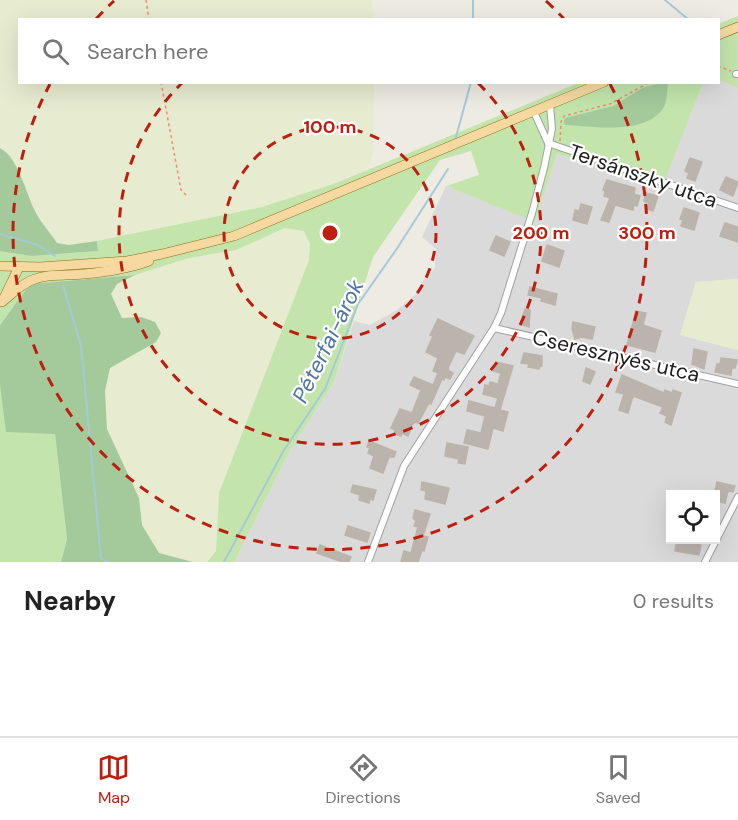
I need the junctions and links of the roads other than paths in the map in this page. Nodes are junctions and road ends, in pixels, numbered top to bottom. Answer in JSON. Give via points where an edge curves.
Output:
{"nodes":[{"id":1,"x":738,"y":27,"type":"edge"},
{"id":2,"x":720,"y":34,"type":"edge"},
{"id":3,"x":599,"y":84,"type":"edge"},
{"id":4,"x":550,"y":105,"type":"junction"},
{"id":5,"x":534,"y":112,"type":"junction"},
{"id":6,"x":548,"y":143,"type":"junction"},
{"id":7,"x":738,"y":208,"type":"edge"},
{"id":8,"x":162,"y":254,"type":"junction"},
{"id":9,"x":0,"y":266,"type":"edge"},
{"id":10,"x":19,"y":267,"type":"junction"},
{"id":11,"x":0,"y":283,"type":"edge"},
{"id":12,"x":2,"y":302,"type":"junction"},
{"id":13,"x":494,"y":328,"type":"junction"},
{"id":14,"x":738,"y":384,"type":"edge"},
{"id":15,"x":738,"y":497,"type":"edge"},
{"id":16,"x":368,"y":562,"type":"edge"},
{"id":17,"x":705,"y":562,"type":"edge"}],
"edges":[{"from":1,"to":2,"type":"main road"},
{"from":3,"to":4,"type":"main road"},
{"from":4,"to":5,"type":"main road"},
{"from":4,"to":6,"type":"street","via":[[552,129]]},
{"from":5,"to":6,"type":"street"},
{"from":5,"to":8,"type":"main road","via":[[234,236]]},
{"from":6,"to":7,"type":"street","name":"Tersánszky utca"},
{"from":6,"to":13,"type":"street","via":[[532,213]]},
{"from":8,"to":10,"type":"main road","via":[[104,263]]},
{"from":8,"to":12,"type":"main road","via":[[135,266],[33,279]]},
{"from":9,"to":10,"type":"main road"},
{"from":10,"to":12,"type":"main road"},
{"from":11,"to":12,"type":"main road"},
{"from":13,"to":14,"type":"street","name":"Cseresznyés utca"},
{"from":13,"to":16,"type":"street","via":[[404,466]]},
{"from":15,"to":17,"type":"street"}]}
